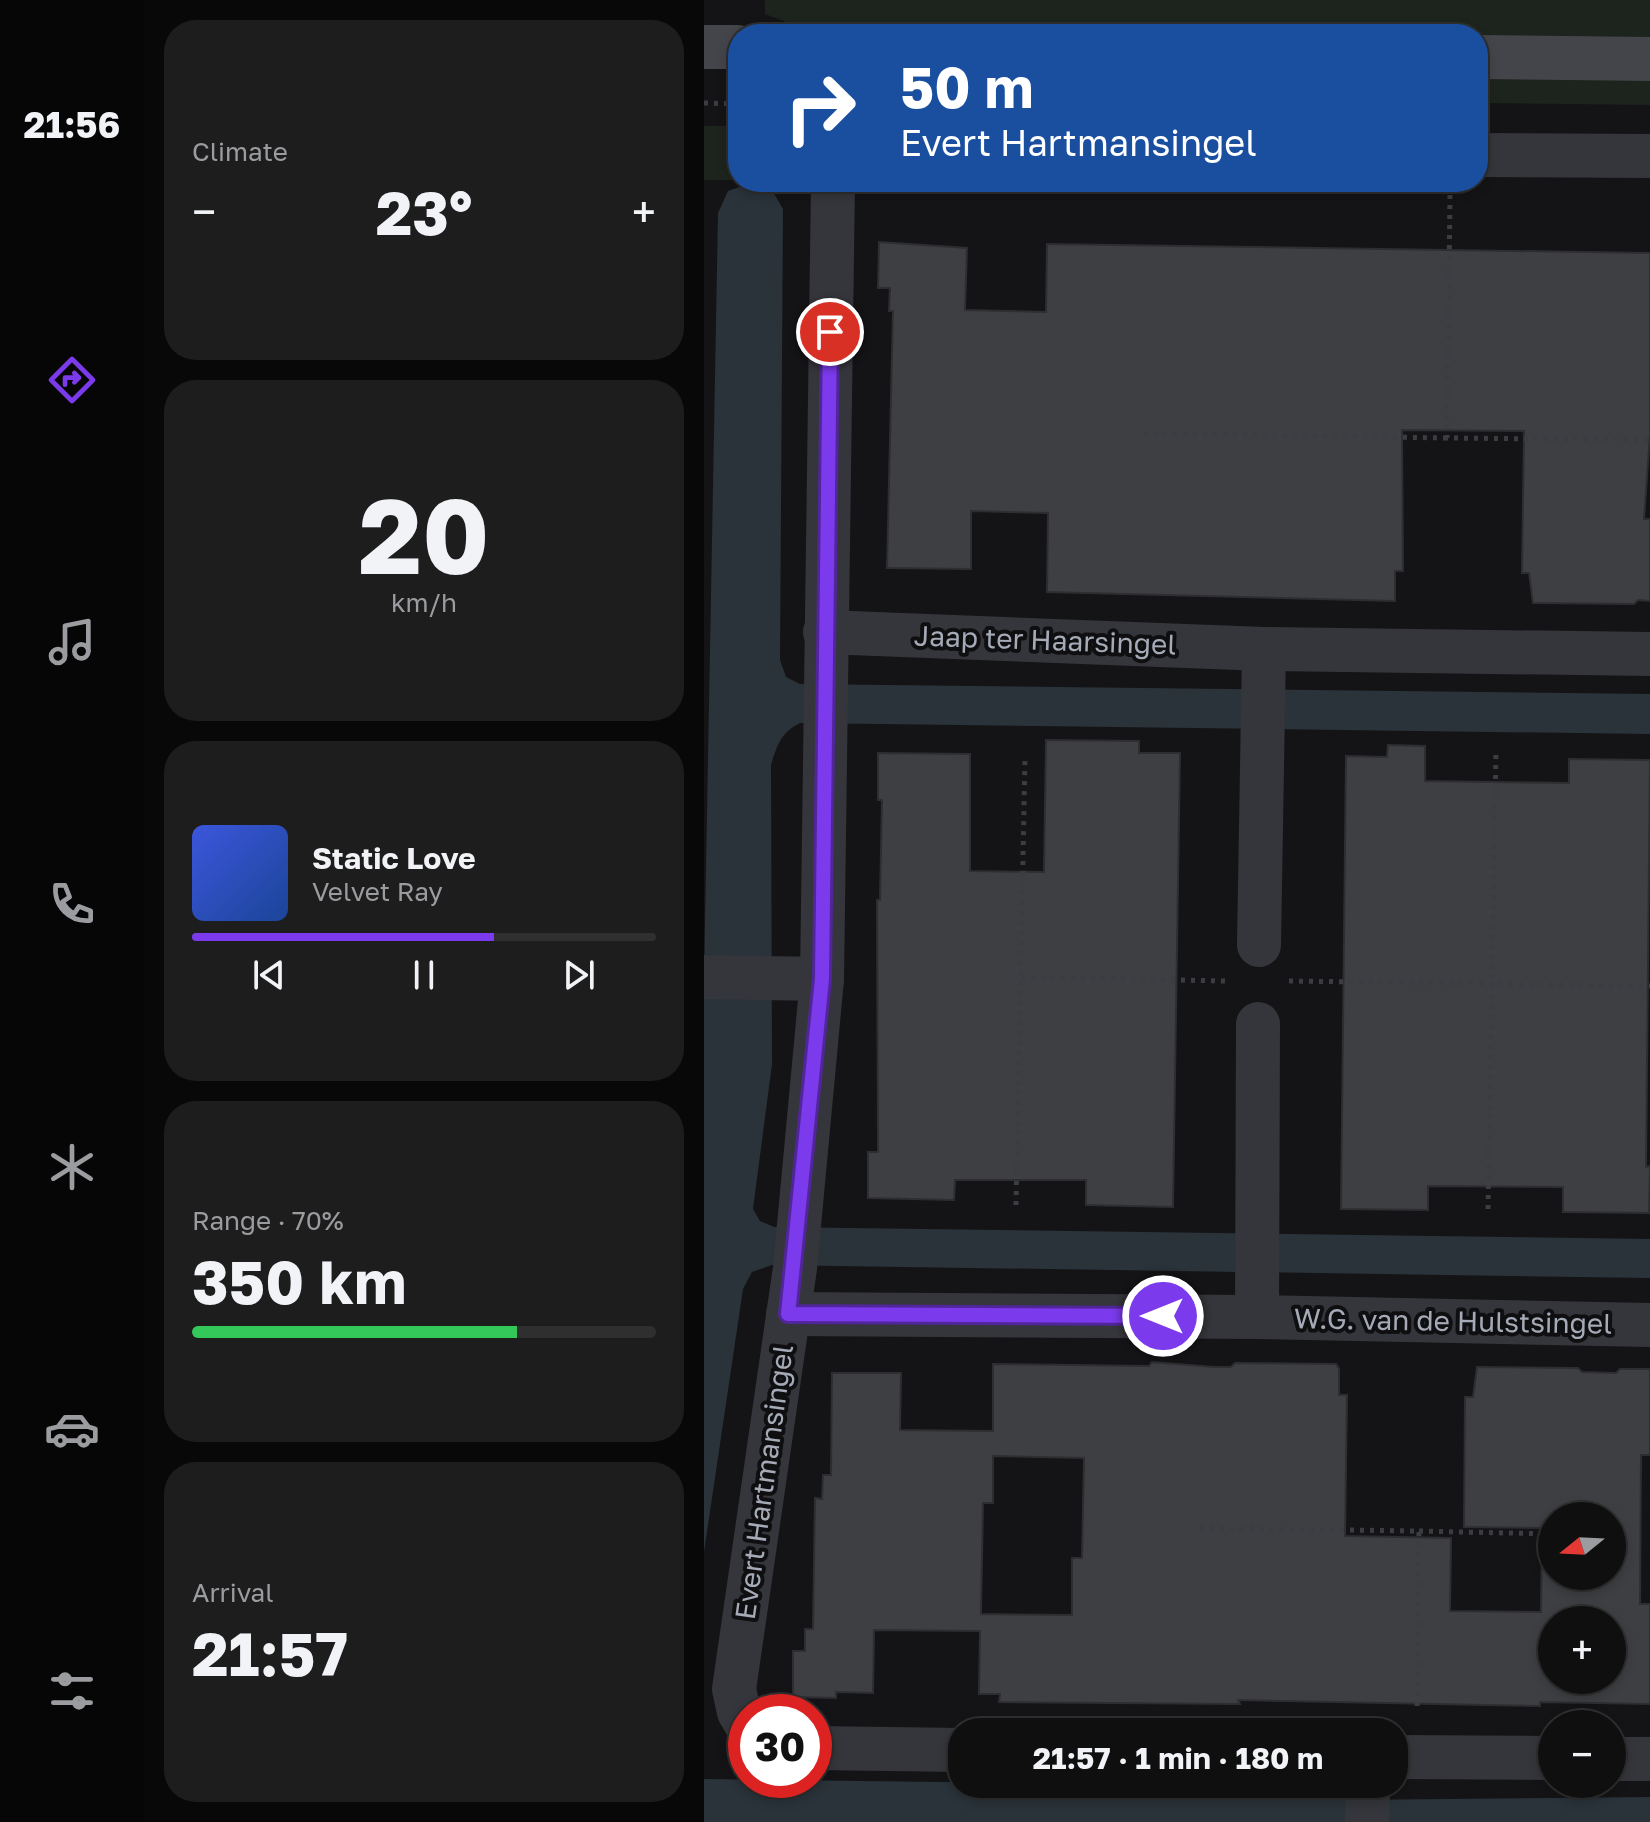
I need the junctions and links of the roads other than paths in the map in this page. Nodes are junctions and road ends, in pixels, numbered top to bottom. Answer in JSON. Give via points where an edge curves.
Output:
{"nodes":[{"id":1,"x":704,"y":47,"type":"edge"},
{"id":2,"x":728,"y":47,"type":"edge"},
{"id":3,"x":1488,"y":57,"type":"edge"},
{"id":4,"x":1650,"y":59,"type":"edge"},
{"id":5,"x":1488,"y":155,"type":"edge"},
{"id":6,"x":1650,"y":156,"type":"edge"},
{"id":7,"x":833,"y":192,"type":"edge"},
{"id":8,"x":825,"y":632,"type":"junction"},
{"id":9,"x":1650,"y":654,"type":"edge"},
{"id":10,"x":1264,"y":668,"type":"junction"},
{"id":11,"x":1259,"y":969,"type":"road end"},
{"id":12,"x":704,"y":977,"type":"edge"},
{"id":13,"x":822,"y":979,"type":"junction"},
{"id":14,"x":1258,"y":1024,"type":"dead end"},
{"id":15,"x":788,"y":1314,"type":"junction"},
{"id":16,"x":1257,"y":1317,"type":"junction"},
{"id":17,"x":1650,"y":1325,"type":"edge"},
{"id":18,"x":735,"y":1694,"type":"edge"},
{"id":19,"x":832,"y":1748,"type":"edge"},
{"id":20,"x":948,"y":1750,"type":"edge"},
{"id":21,"x":1408,"y":1757,"type":"edge"},
{"id":22,"x":1538,"y":1758,"type":"edge"},
{"id":23,"x":1626,"y":1759,"type":"edge"},
{"id":24,"x":1650,"y":1759,"type":"edge"}],
"edges":[{"from":1,"to":2,"type":"main road"},
{"from":3,"to":4,"type":"main road"},
{"from":5,"to":6,"type":"street"},
{"from":7,"to":8,"type":"street","name":"Evert Hartmansingel"},
{"from":8,"to":10,"type":"street","name":"Jaap ter Haarsingel"},
{"from":8,"to":13,"type":"street","name":"Evert Hartmansingel"},
{"from":9,"to":10,"type":"street","name":"Jaap ter Haarsingel"},
{"from":10,"to":11,"type":"street"},
{"from":12,"to":13,"type":"street"},
{"from":13,"to":15,"type":"street","name":"Evert Hartmansingel"},
{"from":14,"to":16,"type":"street","name":"W.G. van de Hulstsingel"},
{"from":15,"to":16,"type":"street","name":"W.G. van de Hulstsingel"},
{"from":15,"to":18,"type":"street","name":"Evert Hartmansingel"},
{"from":16,"to":17,"type":"street","name":"W.G. van de Hulstsingel"},
{"from":19,"to":20,"type":"street"},
{"from":21,"to":22,"type":"street"},
{"from":23,"to":24,"type":"street"}]}
